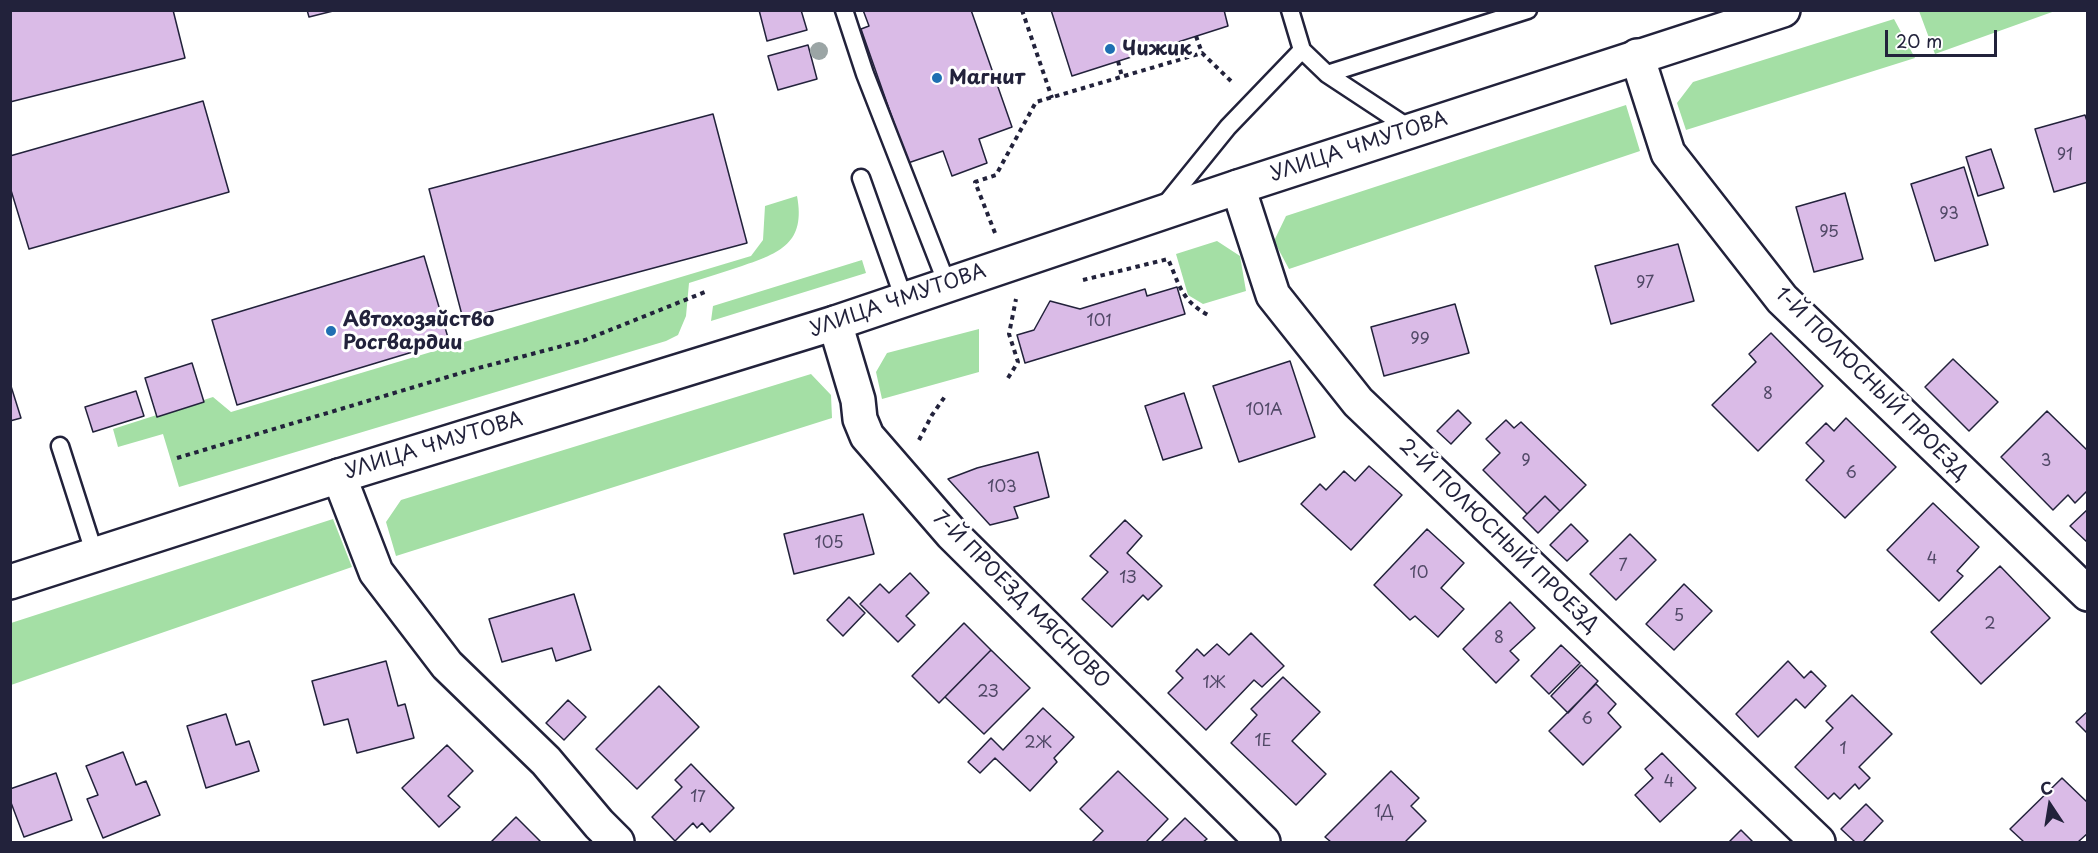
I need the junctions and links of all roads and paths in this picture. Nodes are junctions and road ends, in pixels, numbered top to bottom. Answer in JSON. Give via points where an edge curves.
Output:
{"nodes":[{"id":1,"x":843,"y":10,"type":"edge"},
{"id":2,"x":1022,"y":10,"type":"edge"},
{"id":3,"x":1290,"y":10,"type":"edge"},
{"id":4,"x":1528,"y":10,"type":"edge"},
{"id":5,"x":1783,"y":10,"type":"edge"},
{"id":6,"x":1196,"y":36,"type":"dead end"},
{"id":7,"x":1302,"y":50,"type":"junction"},
{"id":8,"x":1202,"y":53,"type":"junction"},
{"id":9,"x":1637,"y":56,"type":"junction"},
{"id":10,"x":1118,"y":61,"type":"dead end"},
{"id":11,"x":1327,"y":74,"type":"junction"},
{"id":12,"x":1122,"y":77,"type":"junction"},
{"id":13,"x":1052,"y":98,"type":"junction"},
{"id":14,"x":1253,"y":102,"type":"junction"},
{"id":15,"x":1412,"y":130,"type":"junction"},
{"id":16,"x":861,"y":178,"type":"dead end"},
{"id":17,"x":975,"y":182,"type":"dead end"},
{"id":18,"x":1238,"y":187,"type":"junction"},
{"id":19,"x":1159,"y":213,"type":"junction"},
{"id":20,"x":1075,"y":282,"type":"dead end"},
{"id":21,"x":946,"y":284,"type":"junction"},
{"id":22,"x":705,"y":292,"type":"dead end"},
{"id":23,"x":904,"y":299,"type":"junction"},
{"id":24,"x":1208,"y":315,"type":"dead end"},
{"id":25,"x":835,"y":323,"type":"junction"},
{"id":26,"x":946,"y":395,"type":"dead end"},
{"id":27,"x":60,"y":446,"type":"dead end"},
{"id":28,"x":177,"y":458,"type":"dead end"},
{"id":29,"x":339,"y":476,"type":"junction"},
{"id":30,"x":908,"y":483,"type":"junction"},
{"id":31,"x":95,"y":555,"type":"junction"},
{"id":32,"x":10,"y":582,"type":"edge"},
{"id":33,"x":2088,"y":594,"type":"edge"},
{"id":34,"x":617,"y":843,"type":"edge"},
{"id":35,"x":1263,"y":843,"type":"edge"},
{"id":36,"x":1818,"y":843,"type":"edge"}],
"edges":[{"from":1,"to":21,"type":"lane"},
{"from":2,"to":13,"type":"path"},
{"from":3,"to":7,"type":"lane"},
{"from":4,"to":11,"type":"lane"},
{"from":5,"to":9,"type":"street","name":"УЛИЦА ЧМУТОВА"},
{"from":6,"to":8,"type":"path"},
{"from":7,"to":11,"type":"lane"},
{"from":7,"to":14,"type":"lane"},
{"from":8,"to":12,"type":"path"},
{"from":8,"to":14,"type":"path"},
{"from":9,"to":15,"type":"street","name":"УЛИЦА ЧМУТОВА"},
{"from":9,"to":33,"type":"street","name":"1-Й ПОЛЮСНЫЙ ПРОЕЗД","via":[[1668,153],[1782,299]]},
{"from":10,"to":12,"type":"path"},
{"from":11,"to":15,"type":"lane"},
{"from":12,"to":13,"type":"path"},
{"from":13,"to":17,"type":"path","via":[[1036,102],[996,175]]},
{"from":14,"to":19,"type":"lane"},
{"from":15,"to":18,"type":"street","name":"УЛИЦА ЧМУТОВА"},
{"from":16,"to":23,"type":"lane"},
{"from":18,"to":19,"type":"street","name":"УЛИЦА ЧМУТОВА"},
{"from":18,"to":36,"type":"street","name":"2-Й ПОЛЮСНЫЙ ПРОЕЗД","via":[[1273,295],[1358,402]]},
{"from":19,"to":21,"type":"street","name":"УЛИЦА ЧМУТОВА"},
{"from":20,"to":24,"type":"path","via":[[1168,259],[1192,307]]},
{"from":21,"to":23,"type":"street","name":"УЛИЦА ЧМУТОВА"},
{"from":22,"to":28,"type":"path","via":[[585,340]]},
{"from":23,"to":25,"type":"street","name":"УЛИЦА ЧМУТОВА"},
{"from":25,"to":29,"type":"street","name":"УЛИЦА ЧМУТОВА"},
{"from":25,"to":30,"type":"street","name":"7-Й ПРОЕЗД МЯСНОВО","via":[[867,436]]},
{"from":26,"to":30,"type":"path","via":[[920,437]]},
{"from":27,"to":31,"type":"lane"},
{"from":29,"to":31,"type":"street","name":"УЛИЦА ЧМУТОВА"},
{"from":29,"to":34,"type":"street","via":[[376,572],[432,646],[546,761]]},
{"from":30,"to":35,"type":"street","name":"7-Й ПРОЕЗД МЯСНОВО","via":[[952,534]]},
{"from":31,"to":32,"type":"street","name":"УЛИЦА ЧМУТОВА"}]}
